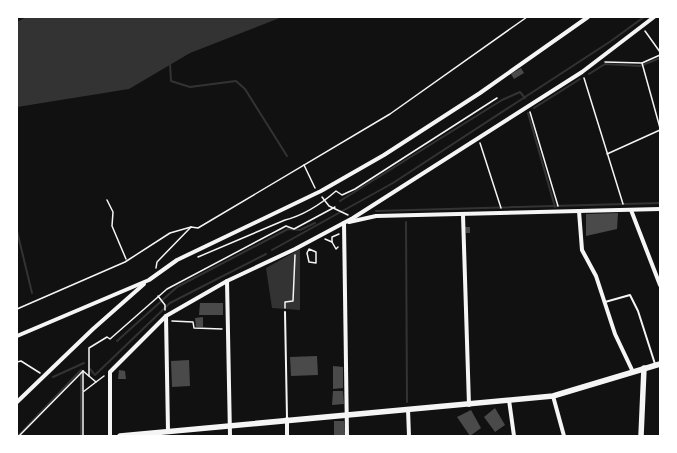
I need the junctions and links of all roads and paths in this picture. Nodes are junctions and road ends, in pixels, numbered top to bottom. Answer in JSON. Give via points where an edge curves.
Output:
{"nodes":[{"id":1,"x":527,"y":17,"type":"edge"},
{"id":2,"x":588,"y":17,"type":"edge"},
{"id":3,"x":654,"y":17,"type":"edge"},
{"id":4,"x":642,"y":27,"type":"junction"},
{"id":5,"x":660,"y":52,"type":"edge"},
{"id":6,"x":660,"y":56,"type":"edge"},
{"id":7,"x":595,"y":62,"type":"junction"},
{"id":8,"x":642,"y":63,"type":"junction"},
{"id":9,"x":582,"y":72,"type":"junction"},
{"id":10,"x":497,"y":98,"type":"dead end"},
{"id":11,"x":528,"y":107,"type":"junction"},
{"id":12,"x":660,"y":129,"type":"edge"},
{"id":13,"x":479,"y":138,"type":"junction"},
{"id":14,"x":608,"y":154,"type":"junction"},
{"id":15,"x":304,"y":165,"type":"junction"},
{"id":16,"x":318,"y":192,"type":"junction"},
{"id":17,"x":107,"y":200,"type":"dead end"},
{"id":18,"x":325,"y":201,"type":"junction"},
{"id":19,"x":335,"y":207,"type":"junction"},
{"id":20,"x":660,"y":209,"type":"edge"},
{"id":21,"x":625,"y":210,"type":"junction"},
{"id":22,"x":631,"y":210,"type":"junction"},
{"id":23,"x":579,"y":211,"type":"junction"},
{"id":24,"x":560,"y":212,"type":"junction"},
{"id":25,"x":502,"y":214,"type":"junction"},
{"id":26,"x":463,"y":215,"type":"junction"},
{"id":27,"x":353,"y":218,"type":"junction"},
{"id":28,"x":344,"y":223,"type":"junction"},
{"id":29,"x":191,"y":227,"type":"junction"},
{"id":30,"x":342,"y":241,"type":"dead end"},
{"id":31,"x":342,"y":245,"type":"dead end"},
{"id":32,"x":295,"y":249,"type":"junction"},
{"id":33,"x":312,"y":251,"type":"joint"},
{"id":34,"x":196,"y":258,"type":"dead end"},
{"id":35,"x":126,"y":259,"type":"junction"},
{"id":36,"x":154,"y":277,"type":"junction"},
{"id":37,"x":149,"y":280,"type":"junction"},
{"id":38,"x":227,"y":281,"type":"junction"},
{"id":39,"x":660,"y":285,"type":"edge"},
{"id":40,"x":158,"y":296,"type":"junction"},
{"id":41,"x":605,"y":302,"type":"junction"},
{"id":42,"x":17,"y":309,"type":"edge"},
{"id":43,"x":166,"y":311,"type":"dead end"},
{"id":44,"x":285,"y":312,"type":"joint"},
{"id":45,"x":166,"y":318,"type":"junction"},
{"id":46,"x":228,"y":329,"type":"junction"},
{"id":47,"x":17,"y":336,"type":"edge"},
{"id":48,"x":17,"y":362,"type":"edge"},
{"id":49,"x":658,"y":364,"type":"edge"},
{"id":50,"x":644,"y":368,"type":"junction"},
{"id":51,"x":83,"y":371,"type":"junction"},
{"id":52,"x":110,"y":372,"type":"junction"},
{"id":53,"x":633,"y":372,"type":"junction"},
{"id":54,"x":44,"y":375,"type":"junction"},
{"id":55,"x":89,"y":376,"type":"junction"},
{"id":56,"x":96,"y":382,"type":"junction"},
{"id":57,"x":83,"y":392,"type":"junction"},
{"id":58,"x":553,"y":396,"type":"junction"},
{"id":59,"x":509,"y":400,"type":"junction"},
{"id":60,"x":17,"y":402,"type":"edge"},
{"id":61,"x":469,"y":405,"type":"junction"},
{"id":62,"x":408,"y":410,"type":"junction"},
{"id":63,"x":346,"y":414,"type":"junction"},
{"id":64,"x":287,"y":419,"type":"junction"},
{"id":65,"x":230,"y":424,"type":"junction"},
{"id":66,"x":168,"y":431,"type":"junction"},
{"id":67,"x":145,"y":435,"type":"edge"},
{"id":68,"x":19,"y":436,"type":"edge"},
{"id":69,"x":83,"y":436,"type":"edge"},
{"id":70,"x":110,"y":436,"type":"edge"},
{"id":71,"x":120,"y":436,"type":"edge"},
{"id":72,"x":230,"y":436,"type":"edge"},
{"id":73,"x":288,"y":436,"type":"edge"},
{"id":74,"x":347,"y":436,"type":"edge"},
{"id":75,"x":408,"y":436,"type":"edge"},
{"id":76,"x":514,"y":436,"type":"edge"},
{"id":77,"x":564,"y":436,"type":"edge"},
{"id":78,"x":641,"y":436,"type":"edge"}],
"edges":[{"from":1,"to":15,"type":"path","via":[[390,114]]},
{"from":2,"to":16,"type":"street","via":[[384,155]]},
{"from":3,"to":4,"type":"street"},
{"from":4,"to":5,"type":"path"},
{"from":4,"to":7,"type":"street"},
{"from":6,"to":8,"type":"path"},
{"from":7,"to":8,"type":"path"},
{"from":7,"to":9,"type":"street"},
{"from":8,"to":12,"type":"path"},
{"from":9,"to":11,"type":"street"},
{"from":9,"to":14,"type":"path"},
{"from":10,"to":18,"type":"path","via":[[355,189],[342,195],[336,191]]},
{"from":11,"to":13,"type":"street"},
{"from":11,"to":24,"type":"path"},
{"from":12,"to":14,"type":"path"},
{"from":13,"to":25,"type":"path"},
{"from":13,"to":27,"type":"street"},
{"from":14,"to":21,"type":"path"},
{"from":15,"to":16,"type":"path"},
{"from":15,"to":29,"type":"path","via":[[198,228]]},
{"from":16,"to":18,"type":"path"},
{"from":16,"to":36,"type":"street","via":[[177,260]]},
{"from":17,"to":35,"type":"path","via":[[114,215],[112,226]]},
{"from":18,"to":19,"type":"path","via":[[329,206]]},
{"from":18,"to":34,"type":"path","via":[[300,216]]},
{"from":19,"to":27,"type":"path"},
{"from":19,"to":40,"type":"path","via":[[294,229],[286,226]]},
{"from":20,"to":22,"type":"street"},
{"from":21,"to":22,"type":"street"},
{"from":21,"to":23,"type":"street"},
{"from":22,"to":39,"type":"street"},
{"from":23,"to":24,"type":"street"},
{"from":23,"to":41,"type":"street","via":[[582,250],[596,276]]},
{"from":24,"to":25,"type":"street"},
{"from":25,"to":26,"type":"street"},
{"from":26,"to":28,"type":"street","via":[[376,216]]},
{"from":26,"to":61,"type":"street"},
{"from":27,"to":28,"type":"street"},
{"from":28,"to":32,"type":"street"},
{"from":28,"to":63,"type":"street"},
{"from":29,"to":35,"type":"path","via":[[170,233]]},
{"from":29,"to":36,"type":"path","via":[[157,262]]},
{"from":30,"to":31,"type":"path","via":[[339,234],[332,237],[336,249]]},
{"from":32,"to":38,"type":"street"},
{"from":32,"to":44,"type":"path","via":[[293,301],[285,302]]},
{"from":33,"to":33,"type":"path","via":[[309,249],[307,253],[309,262],[316,263],[316,252]]},
{"from":35,"to":42,"type":"path"},
{"from":36,"to":37,"type":"street"},
{"from":37,"to":47,"type":"street"},
{"from":37,"to":54,"type":"street"},
{"from":38,"to":45,"type":"street"},
{"from":38,"to":46,"type":"street"},
{"from":40,"to":43,"type":"path"},
{"from":40,"to":55,"type":"path","via":[[110,339],[107,337],[89,348]]},
{"from":41,"to":49,"type":"lane","via":[[630,295]]},
{"from":41,"to":53,"type":"street","via":[[615,334]]},
{"from":44,"to":64,"type":"lane"},
{"from":45,"to":46,"type":"path","via":[[193,322],[194,328]]},
{"from":45,"to":52,"type":"street"},
{"from":45,"to":66,"type":"street"},
{"from":46,"to":65,"type":"street"},
{"from":48,"to":54,"type":"path","via":[[21,361]]},
{"from":49,"to":50,"type":"street"},
{"from":50,"to":53,"type":"street"},
{"from":50,"to":78,"type":"street"},
{"from":51,"to":55,"type":"path"},
{"from":51,"to":57,"type":"path"},
{"from":51,"to":68,"type":"path"},
{"from":52,"to":56,"type":"path"},
{"from":52,"to":70,"type":"street"},
{"from":53,"to":58,"type":"street"},
{"from":54,"to":60,"type":"street"},
{"from":55,"to":56,"type":"path"},
{"from":56,"to":57,"type":"path"},
{"from":57,"to":69,"type":"path"},
{"from":58,"to":59,"type":"street"},
{"from":58,"to":77,"type":"street"},
{"from":59,"to":61,"type":"street"},
{"from":59,"to":76,"type":"street"},
{"from":61,"to":62,"type":"street"},
{"from":62,"to":63,"type":"street"},
{"from":62,"to":75,"type":"street"},
{"from":63,"to":64,"type":"street"},
{"from":63,"to":74,"type":"street"},
{"from":64,"to":65,"type":"street"},
{"from":64,"to":73,"type":"street"},
{"from":65,"to":66,"type":"street"},
{"from":65,"to":72,"type":"street"},
{"from":66,"to":67,"type":"street"},
{"from":67,"to":71,"type":"street"}]}
